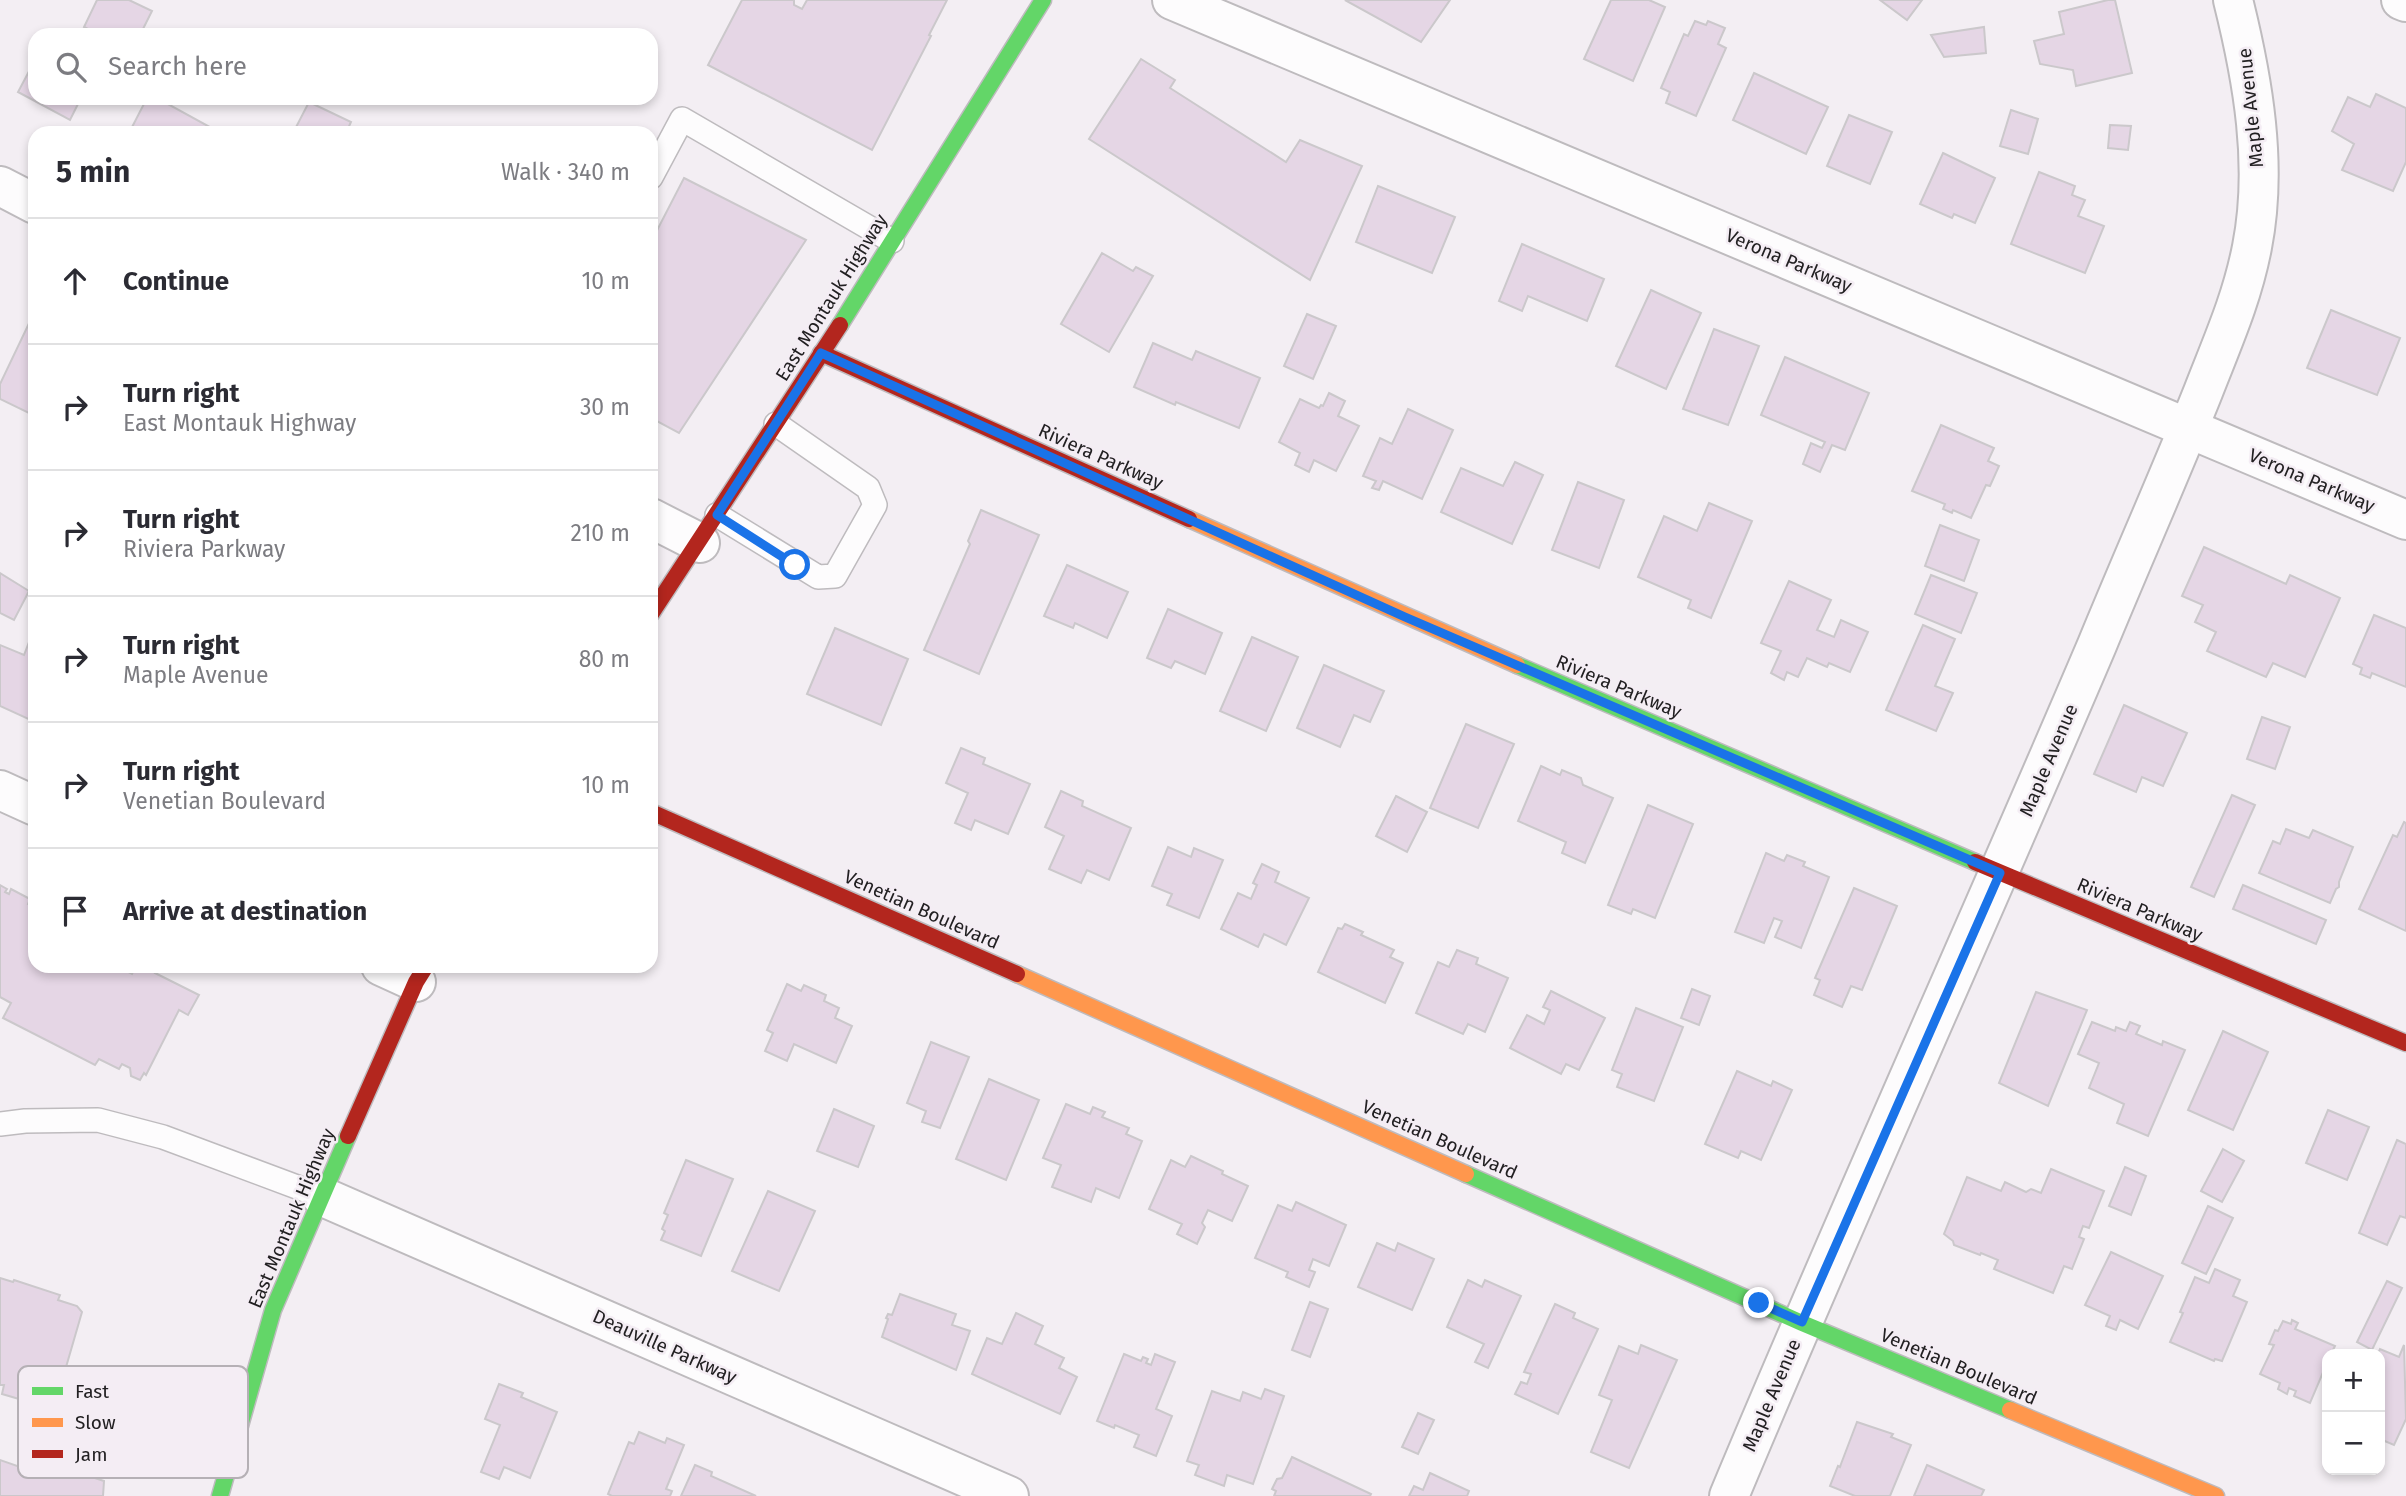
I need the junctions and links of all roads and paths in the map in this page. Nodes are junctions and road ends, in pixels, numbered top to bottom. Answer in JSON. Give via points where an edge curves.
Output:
{"nodes":[{"id":1,"x":1043,"y":0,"type":"edge"},
{"id":2,"x":1172,"y":0,"type":"edge"},
{"id":3,"x":2233,"y":0,"type":"edge"},
{"id":4,"x":2401,"y":0,"type":"edge"},
{"id":5,"x":2406,"y":2,"type":"edge"},
{"id":6,"x":658,"y":164,"type":"edge"},
{"id":7,"x":0,"y":186,"type":"edge"},
{"id":8,"x":28,"y":200,"type":"edge"},
{"id":9,"x":892,"y":241,"type":"junction"},
{"id":10,"x":821,"y":353,"type":"junction"},
{"id":11,"x":776,"y":424,"type":"junction"},
{"id":12,"x":2189,"y":428,"type":"junction"},
{"id":13,"x":658,"y":519,"type":"edge"},
{"id":14,"x":2406,"y":520,"type":"edge"},
{"id":15,"x":708,"y":529,"type":"junction"},
{"id":16,"x":658,"y":604,"type":"edge"},
{"id":17,"x":0,"y":790,"type":"edge"},
{"id":18,"x":28,"y":803,"type":"edge"},
{"id":19,"x":658,"y":815,"type":"edge"},
{"id":20,"x":2000,"y":873,"type":"junction"},
{"id":21,"x":421,"y":974,"type":"edge"},
{"id":22,"x":2406,"y":1043,"type":"edge"},
{"id":23,"x":0,"y":1124,"type":"edge"},
{"id":24,"x":321,"y":1196,"type":"junction"},
{"id":25,"x":1802,"y":1322,"type":"junction"},
{"id":26,"x":248,"y":1398,"type":"edge"},
{"id":27,"x":225,"y":1478,"type":"edge"},
{"id":28,"x":220,"y":1496,"type":"edge"},
{"id":29,"x":1009,"y":1496,"type":"edge"},
{"id":30,"x":1729,"y":1496,"type":"edge"},
{"id":31,"x":2216,"y":1496,"type":"edge"}],
"edges":[{"from":1,"to":9,"type":"street","name":"East Montauk Highway"},
{"from":2,"to":12,"type":"street","name":"Verona Parkway"},
{"from":3,"to":12,"type":"street","name":"Maple Avenue","via":[[2258,138],[2253,243],[2241,298]]},
{"from":4,"to":5,"type":"street"},
{"from":6,"to":9,"type":"lane","via":[[682,119]]},
{"from":7,"to":8,"type":"street"},
{"from":9,"to":10,"type":"street","name":"East Montauk Highway"},
{"from":10,"to":11,"type":"street","name":"East Montauk Highway"},
{"from":10,"to":20,"type":"street","name":"Riviera Parkway","via":[[1405,617]]},
{"from":11,"to":15,"type":"street","name":"East Montauk Highway"},
{"from":11,"to":15,"type":"lane","via":[[868,488],[875,505],[835,576],[818,577]]},
{"from":12,"to":14,"type":"street","name":"Verona Parkway"},
{"from":12,"to":20,"type":"street","name":"Maple Avenue"},
{"from":13,"to":15,"type":"street"},
{"from":15,"to":16,"type":"street","name":"East Montauk Highway"},
{"from":17,"to":18,"type":"street"},
{"from":19,"to":25,"type":"street","name":"Venetian Boulevard"},
{"from":20,"to":22,"type":"street","name":"Riviera Parkway"},
{"from":20,"to":25,"type":"street","name":"Maple Avenue"},
{"from":21,"to":24,"type":"street","name":"East Montauk Highway"},
{"from":23,"to":24,"type":"lane","via":[[98,1120],[163,1137]]},
{"from":24,"to":26,"type":"street","name":"East Montauk Highway","via":[[273,1310]]},
{"from":24,"to":29,"type":"street","name":"Deauville Parkway"},
{"from":25,"to":30,"type":"street","name":"Maple Avenue"},
{"from":25,"to":31,"type":"street","name":"Venetian Boulevard"},
{"from":27,"to":28,"type":"street","name":"East Montauk Highway"}]}
